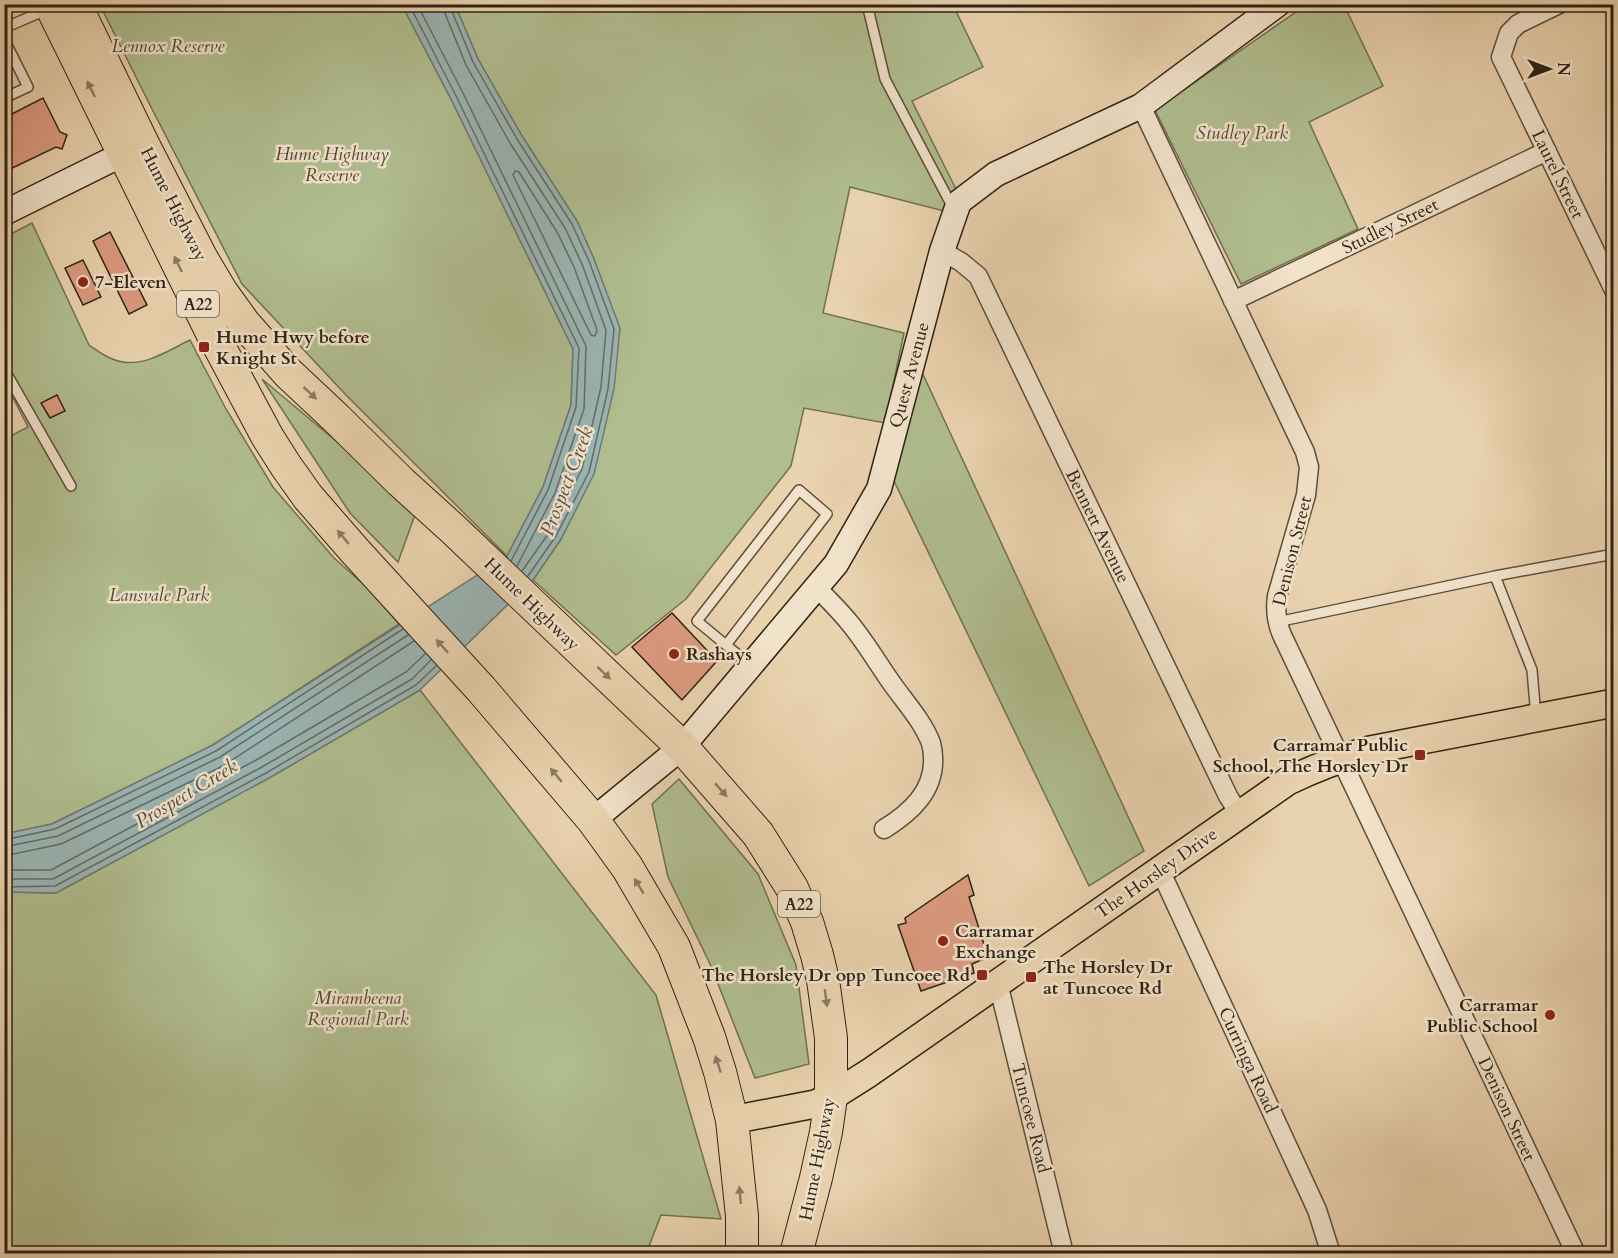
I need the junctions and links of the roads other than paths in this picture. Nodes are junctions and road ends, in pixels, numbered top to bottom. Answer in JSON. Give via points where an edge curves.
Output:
{"nodes":[{"id":1,"x":867,"y":4,"type":"edge"},
{"id":2,"x":1278,"y":4,"type":"edge"},
{"id":3,"x":1559,"y":4,"type":"edge"},
{"id":4,"x":59,"y":5,"type":"edge"},
{"id":5,"x":4,"y":28,"type":"edge"},
{"id":6,"x":4,"y":39,"type":"edge"},
{"id":7,"x":4,"y":98,"type":"edge"},
{"id":8,"x":1141,"y":106,"type":"junction"},
{"id":9,"x":1547,"y":151,"type":"junction"},
{"id":10,"x":123,"y":154,"type":"junction"},
{"id":11,"x":4,"y":213,"type":"edge"},
{"id":12,"x":956,"y":213,"type":"junction"},
{"id":13,"x":942,"y":250,"type":"junction"},
{"id":14,"x":1614,"y":290,"type":"edge"},
{"id":15,"x":1233,"y":301,"type":"junction"},
{"id":16,"x":4,"y":369,"type":"edge"},
{"id":17,"x":71,"y":486,"type":"dead end"},
{"id":18,"x":1614,"y":554,"type":"edge"},
{"id":19,"x":1495,"y":576,"type":"junction"},
{"id":20,"x":816,"y":587,"type":"junction"},
{"id":21,"x":1277,"y":622,"type":"junction"},
{"id":22,"x":726,"y":645,"type":"junction"},
{"id":23,"x":750,"y":665,"type":"junction"},
{"id":24,"x":1614,"y":703,"type":"edge"},
{"id":25,"x":1536,"y":718,"type":"junction"},
{"id":26,"x":682,"y":747,"type":"junction"},
{"id":27,"x":1341,"y":758,"type":"junction"},
{"id":28,"x":1240,"y":815,"type":"junction"},
{"id":29,"x":594,"y":820,"type":"junction"},
{"id":30,"x":884,"y":830,"type":"dead end"},
{"id":31,"x":1160,"y":870,"type":"junction"},
{"id":32,"x":998,"y":983,"type":"junction"},
{"id":33,"x":831,"y":1097,"type":"junction"},
{"id":34,"x":732,"y":1120,"type":"junction"},
{"id":35,"x":742,"y":1254,"type":"edge"},
{"id":36,"x":796,"y":1254,"type":"edge"},
{"id":37,"x":1064,"y":1254,"type":"edge"},
{"id":38,"x":1331,"y":1254,"type":"edge"},
{"id":39,"x":1576,"y":1254,"type":"edge"}],
"edges":[{"from":1,"to":12,"type":"lane","via":[[885,78]]},
{"from":2,"to":8,"type":"street","name":"Quest Avenue"},
{"from":3,"to":9,"type":"street","name":"Laurel Street","via":[[1518,24],[1509,33],[1502,57]]},
{"from":4,"to":5,"type":"lane"},
{"from":10,"to":4,"type":"highway","name":"Hume Highway","number":"A22","one_way":true},
{"from":4,"to":26,"type":"highway","name":"Hume Highway","number":"A22","one_way":true,"via":[[138,134],[221,291],[266,349]]},
{"from":6,"to":7,"type":"lane","via":[[28,87]]},
{"from":8,"to":12,"type":"street","name":"Quest Avenue","via":[[996,174],[959,202]]},
{"from":8,"to":15,"type":"street","name":"Denison Street"},
{"from":9,"to":14,"type":"street","name":"Laurel Street"},
{"from":9,"to":15,"type":"street","name":"Studley Street"},
{"from":10,"to":11,"type":"street"},
{"from":29,"to":10,"type":"highway","name":"Hume Highway","number":"A22","one_way":true,"via":[[381,581],[286,466],[211,331]]},
{"from":12,"to":13,"type":"street","name":"Quest Avenue"},
{"from":13,"to":20,"type":"street","name":"Quest Avenue","via":[[879,489],[836,564]]},
{"from":13,"to":28,"type":"street","name":"Bennett Avenue","via":[[978,276]]},
{"from":15,"to":21,"type":"street","name":"Denison Street","via":[[1300,439],[1309,467],[1306,495],[1277,596]]},
{"from":16,"to":17,"type":"lane"},
{"from":18,"to":19,"type":"lane"},
{"from":19,"to":21,"type":"lane"},
{"from":19,"to":25,"type":"lane","via":[[1532,670]]},
{"from":20,"to":23,"type":"street","name":"Quest Avenue"},
{"from":20,"to":30,"type":"street","via":[[849,622],[932,745],[932,771],[925,791],[911,810]]},
{"from":21,"to":27,"type":"street","name":"Denison Street"},
{"from":22,"to":22,"type":"lane","via":[[697,621],[799,489],[827,514]]},
{"from":22,"to":23,"type":"lane"},
{"from":23,"to":26,"type":"street","name":"Quest Avenue"},
{"from":24,"to":25,"type":"main road","name":"The Horsley Drive"},
{"from":25,"to":27,"type":"main road","name":"The Horsley Drive"},
{"from":26,"to":29,"type":"street","name":"Quest Avenue"},
{"from":26,"to":33,"type":"highway","name":"Hume Highway","number":"A22","one_way":true,"via":[[758,834],[792,888],[823,980],[831,1038]]},
{"from":27,"to":28,"type":"main road","name":"The Horsley Drive","via":[[1288,781]]},
{"from":27,"to":39,"type":"street","name":"Denison Street"},
{"from":28,"to":31,"type":"main road","name":"The Horsley Drive"},
{"from":34,"to":29,"type":"highway","name":"Hume Highway","number":"A22","one_way":true,"via":[[709,1037],[674,947]]},
{"from":31,"to":32,"type":"main road","name":"The Horsley Drive"},
{"from":31,"to":38,"type":"street","name":"Curringa Road","via":[[1317,1210]]},
{"from":32,"to":33,"type":"main road","name":"The Horsley Drive"},
{"from":32,"to":37,"type":"street","name":"Tuncoee Road"},
{"from":33,"to":34,"type":"main road","name":"The Horsley Drive","via":[[812,1105]]},
{"from":33,"to":36,"type":"highway","name":"Hume Highway","number":"A22"},
{"from":35,"to":34,"type":"highway","name":"Hume Highway","number":"A22","one_way":true}]}
